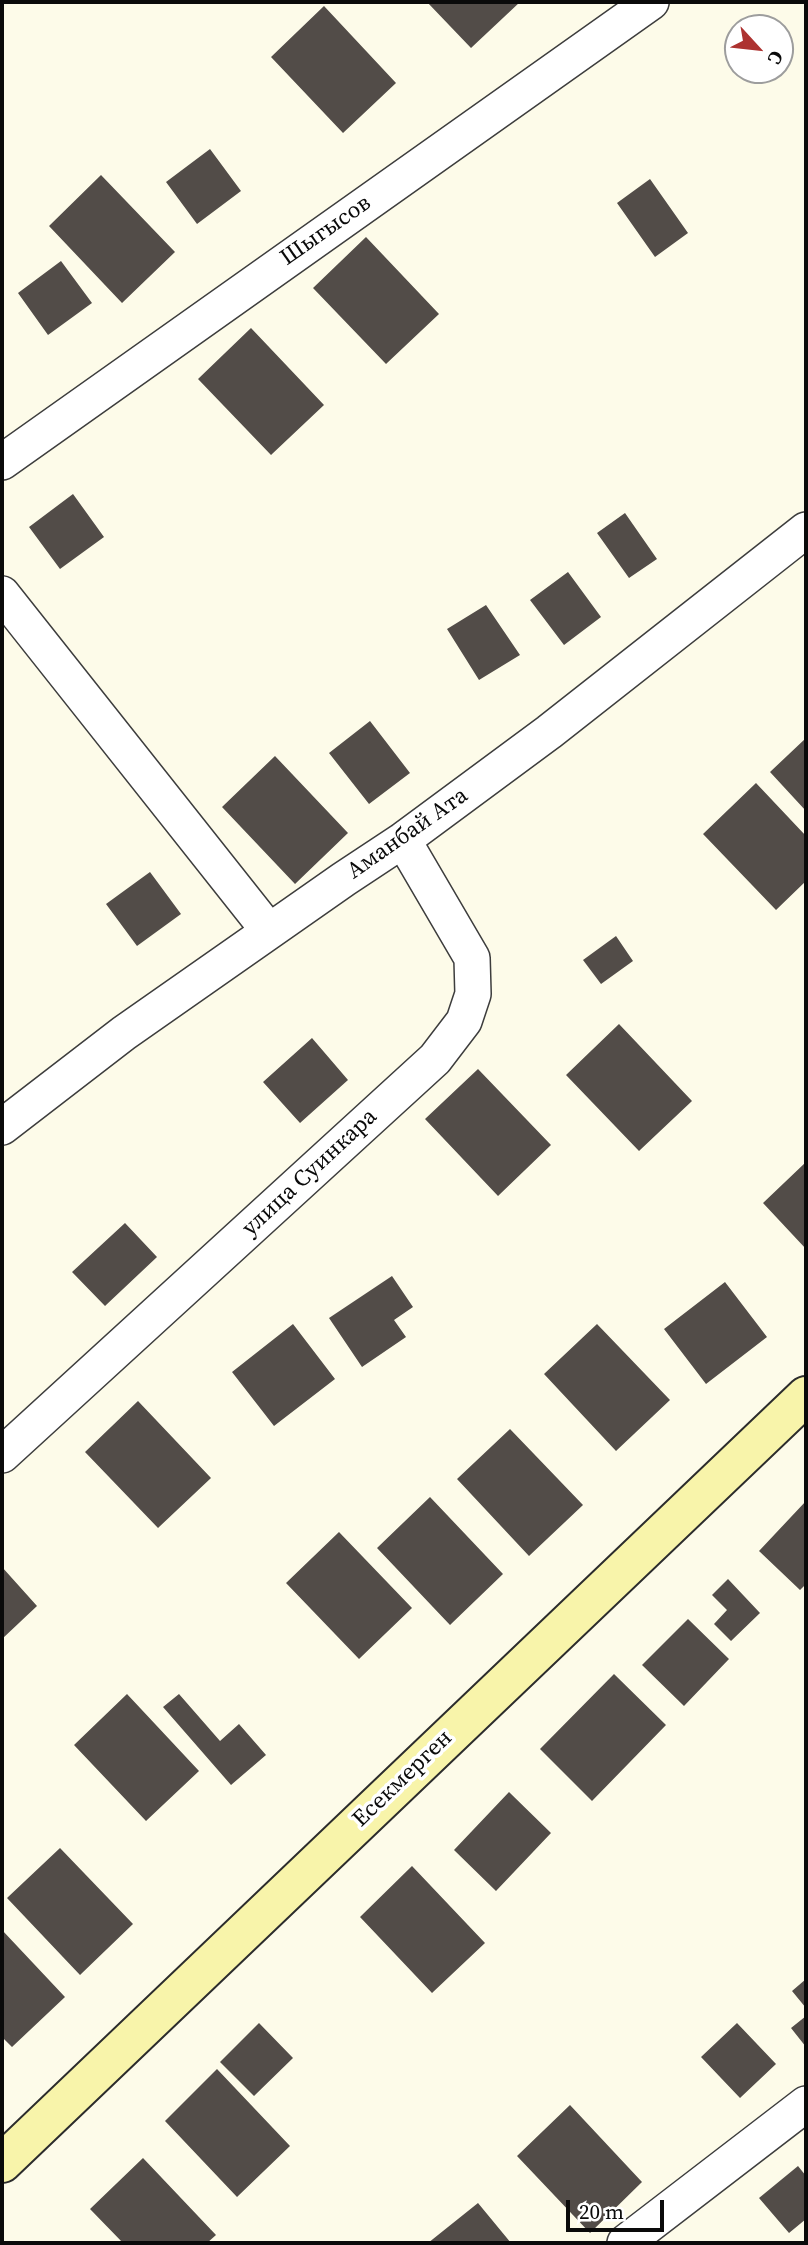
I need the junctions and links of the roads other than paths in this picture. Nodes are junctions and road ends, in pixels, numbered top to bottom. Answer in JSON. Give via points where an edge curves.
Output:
{"nodes":[{"id":1,"x":651,"y":2,"type":"edge"},
{"id":2,"x":2,"y":462,"type":"edge"},
{"id":3,"x":806,"y":530,"type":"edge"},
{"id":4,"x":2,"y":594,"type":"edge"},
{"id":5,"x":403,"y":840,"type":"junction"},
{"id":6,"x":269,"y":931,"type":"junction"},
{"id":7,"x":2,"y":1127,"type":"edge"},
{"id":8,"x":806,"y":1396,"type":"edge"},
{"id":9,"x":2,"y":1455,"type":"edge"},
{"id":10,"x":806,"y":2104,"type":"edge"},
{"id":11,"x":2,"y":2164,"type":"edge"},
{"id":12,"x":625,"y":2243,"type":"edge"}],
"edges":[{"from":1,"to":2,"type":"street","name":"Шыгысов"},
{"from":3,"to":5,"type":"street","name":"Аманбай Ата"},
{"from":4,"to":6,"type":"street"},
{"from":5,"to":6,"type":"street","name":"Аманбай Ата"},
{"from":5,"to":9,"type":"street","name":"улица Суинкара","via":[[472,958],[473,994],[464,1021],[435,1059]]},
{"from":6,"to":7,"type":"street","name":"Аманбай Ата","via":[[124,1033]]},
{"from":8,"to":11,"type":"street","name":"Eсекмерген"},
{"from":10,"to":12,"type":"street"}]}
